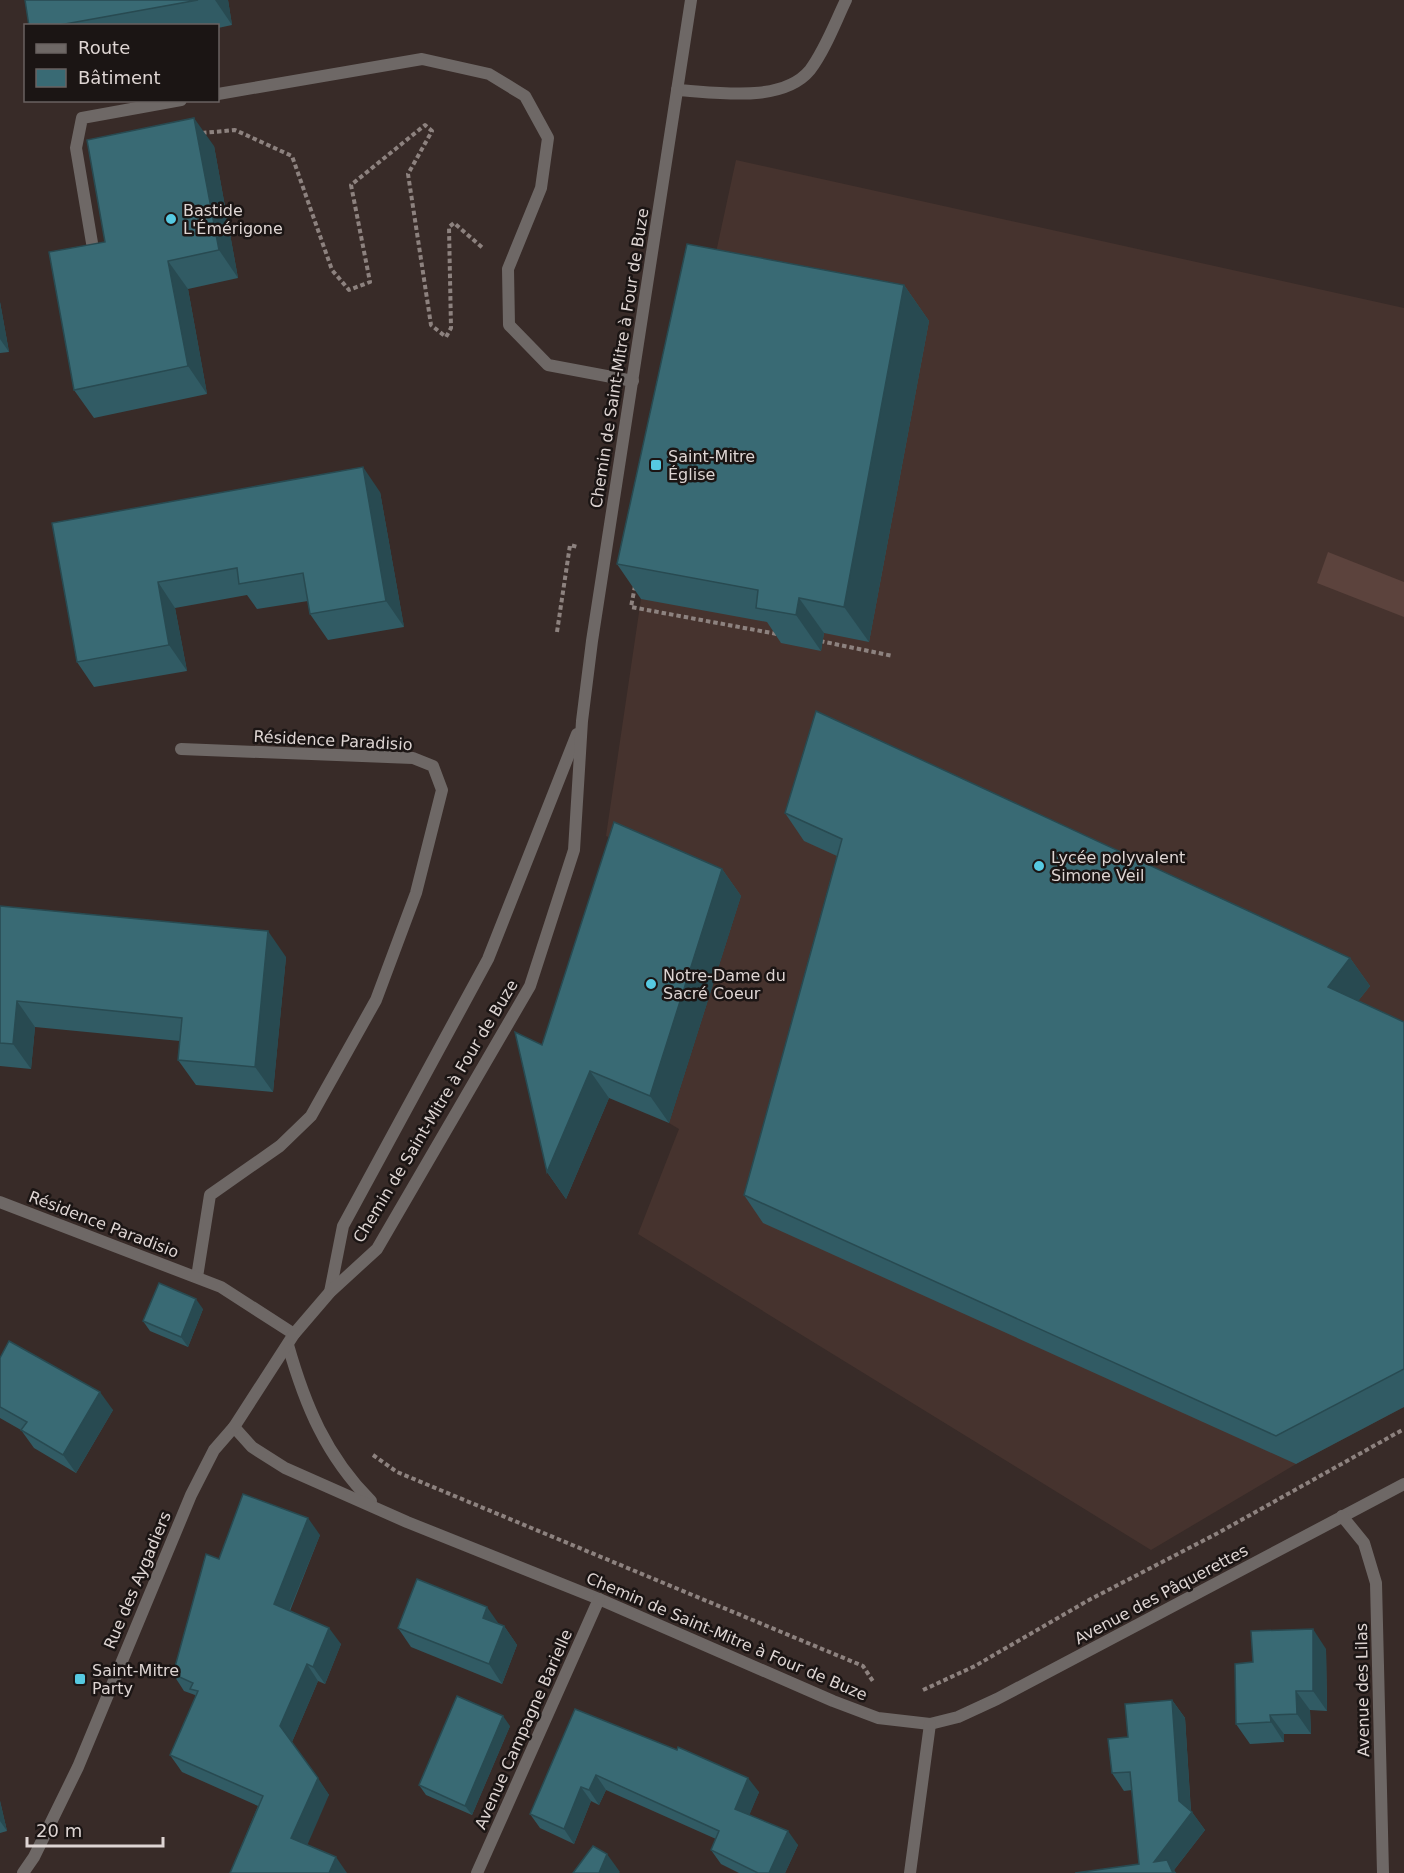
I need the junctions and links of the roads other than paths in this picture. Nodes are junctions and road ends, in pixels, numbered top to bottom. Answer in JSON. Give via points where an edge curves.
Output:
{"nodes":[{"id":1,"x":691,"y":0,"type":"edge"},
{"id":2,"x":846,"y":0,"type":"edge"},
{"id":3,"x":677,"y":90,"type":"junction"},
{"id":4,"x":219,"y":94,"type":"edge"},
{"id":5,"x":171,"y":102,"type":"edge"},
{"id":6,"x":92,"y":243,"type":"edge"},
{"id":7,"x":633,"y":381,"type":"junction"},
{"id":8,"x":582,"y":721,"type":"junction"},
{"id":9,"x":181,"y":749,"type":"dead end"},
{"id":10,"x":0,"y":1202,"type":"edge"},
{"id":11,"x":197,"y":1276,"type":"junction"},
{"id":12,"x":330,"y":1292,"type":"junction"},
{"id":13,"x":291,"y":1340,"type":"junction"},
{"id":14,"x":234,"y":1427,"type":"junction"},
{"id":15,"x":1404,"y":1484,"type":"edge"},
{"id":16,"x":376,"y":1507,"type":"junction"},
{"id":17,"x":1342,"y":1516,"type":"junction"},
{"id":18,"x":599,"y":1599,"type":"junction"},
{"id":19,"x":930,"y":1724,"type":"junction"},
{"id":20,"x":22,"y":1873,"type":"edge"},
{"id":21,"x":477,"y":1873,"type":"edge"},
{"id":22,"x":910,"y":1873,"type":"edge"},
{"id":23,"x":1383,"y":1873,"type":"edge"}],
"edges":[{"from":1,"to":3,"type":"street","name":"Chemin de Saint-Mitre à Four de Buze"},
{"from":2,"to":3,"type":"street","via":[[809,70],[789,86],[753,94]]},
{"from":3,"to":7,"type":"street","name":"Chemin de Saint-Mitre à Four de Buze"},
{"from":4,"to":7,"type":"street","via":[[422,59],[489,74],[525,96],[548,138],[541,188],[508,269],[509,325],[548,365]]},
{"from":5,"to":6,"type":"street","via":[[82,118],[76,148]]},
{"from":7,"to":8,"type":"street","name":"Chemin de Saint-Mitre à Four de Buze"},
{"from":8,"to":12,"type":"street","name":"Chemin de Saint-Mitre à Four de Buze","via":[[488,959],[343,1226]]},
{"from":8,"to":12,"type":"street","name":"Chemin de Saint-Mitre à Four de Buze","via":[[574,850],[530,986],[377,1249]]},
{"from":9,"to":11,"type":"street","name":"Résidence Paradisio","via":[[413,758],[433,766],[442,790],[416,893],[376,1000],[311,1116],[280,1146],[210,1195]]},
{"from":10,"to":11,"type":"street","name":"Résidence Paradisio"},
{"from":11,"to":13,"type":"street","name":"Résidence Paradisio","via":[[221,1287]]},
{"from":12,"to":13,"type":"street","name":"Chemin de Saint-Mitre à Four de Buze"},
{"from":13,"to":14,"type":"street","name":"Rue des Aygadiers"},
{"from":13,"to":16,"type":"street","name":"Chemin de Saint-Mitre à Four de Buze","via":[[298,1380],[327,1448],[346,1476]]},
{"from":14,"to":16,"type":"street","name":"Chemin de Saint-Mitre à Four de Buze","via":[[252,1447],[285,1468]]},
{"from":14,"to":20,"type":"street","name":"Rue des Aygadiers","via":[[214,1450],[191,1496],[78,1767],[34,1857]]},
{"from":15,"to":17,"type":"street","name":"Avenue des Pâquerettes"},
{"from":16,"to":18,"type":"street","name":"Chemin de Saint-Mitre à Four de Buze"},
{"from":17,"to":19,"type":"street","name":"Avenue des Pâquerettes","via":[[997,1699],[958,1717]]},
{"from":17,"to":23,"type":"street","name":"Avenue des Lilas","via":[[1364,1543],[1376,1583]]},
{"from":18,"to":19,"type":"street","name":"Chemin de Saint-Mitre à Four de Buze","via":[[833,1701],[879,1718]]},
{"from":18,"to":21,"type":"street","name":"Avenue Campagne Barielle"},
{"from":19,"to":22,"type":"street"}]}
